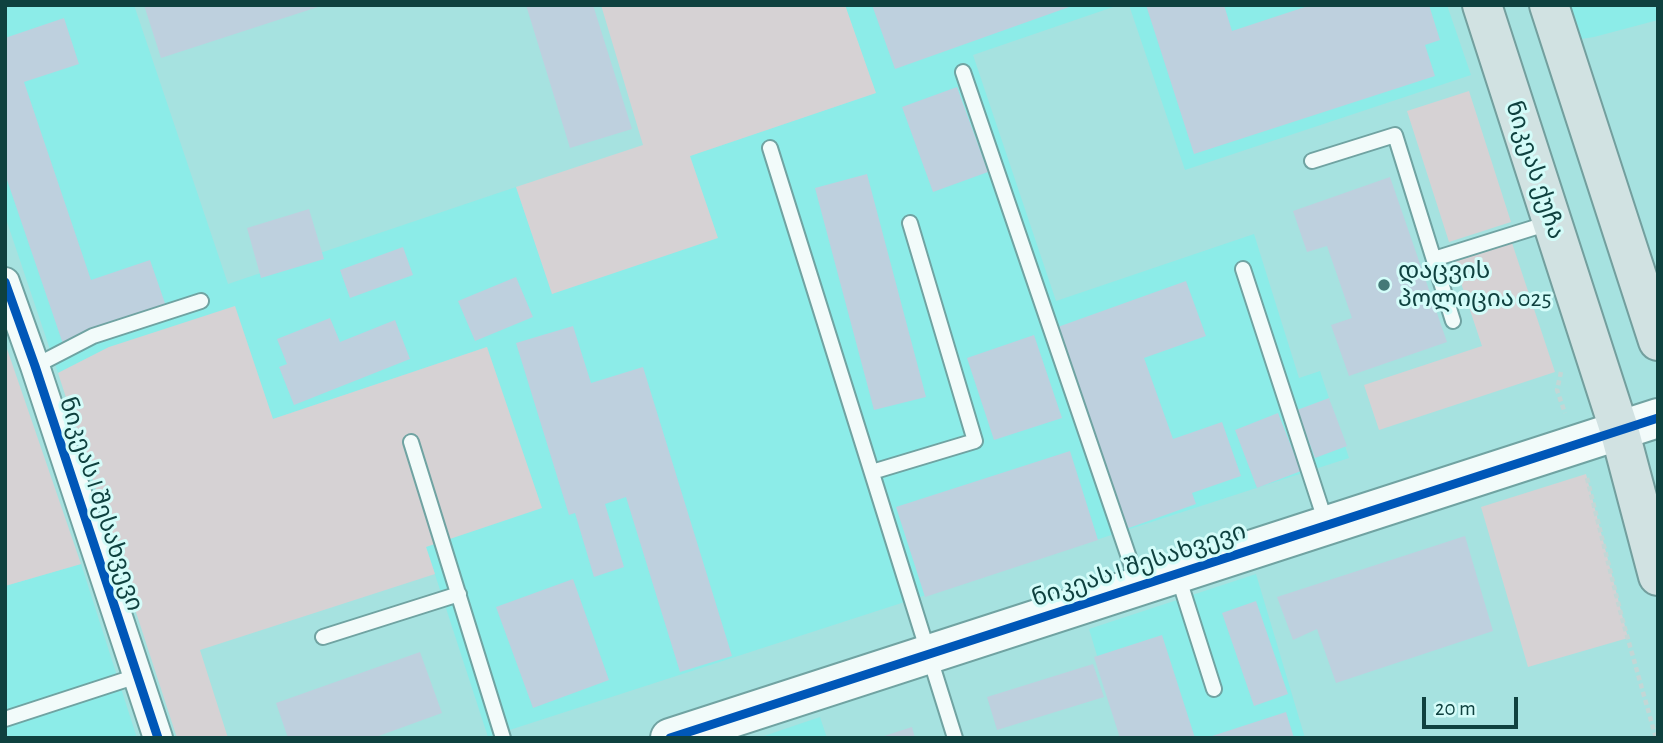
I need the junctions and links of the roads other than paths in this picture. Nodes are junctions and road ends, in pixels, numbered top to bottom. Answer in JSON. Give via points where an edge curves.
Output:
{"nodes":[{"id":1,"x":1482,"y":5,"type":"edge"},
{"id":2,"x":1549,"y":5,"type":"edge"},
{"id":3,"x":963,"y":72,"type":"dead end"},
{"id":4,"x":770,"y":148,"type":"dead end"},
{"id":5,"x":1312,"y":161,"type":"dead end"},
{"id":6,"x":1552,"y":222,"type":"junction"},
{"id":7,"x":910,"y":223,"type":"dead end"},
{"id":8,"x":1434,"y":259,"type":"junction"},
{"id":9,"x":1243,"y":269,"type":"dead end"},
{"id":10,"x":5,"y":282,"type":"edge"},
{"id":11,"x":201,"y":301,"type":"dead end"},
{"id":12,"x":1453,"y":321,"type":"dead end"},
{"id":13,"x":1658,"y":341,"type":"edge"},
{"id":14,"x":35,"y":366,"type":"junction"},
{"id":15,"x":1658,"y":418,"type":"edge"},
{"id":16,"x":1619,"y":429,"type":"junction"},
{"id":17,"x":411,"y":442,"type":"dead end"},
{"id":18,"x":872,"y":472,"type":"junction"},
{"id":19,"x":1327,"y":524,"type":"junction"},
{"id":20,"x":1177,"y":573,"type":"junction"},
{"id":21,"x":1658,"y":576,"type":"edge"},
{"id":22,"x":1139,"y":585,"type":"junction"},
{"id":23,"x":459,"y":594,"type":"junction"},
{"id":24,"x":323,"y":636,"type":"dead end"},
{"id":25,"x":929,"y":654,"type":"junction"},
{"id":26,"x":137,"y":676,"type":"junction"},
{"id":27,"x":1214,"y":689,"type":"dead end"},
{"id":28,"x":5,"y":719,"type":"edge"},
{"id":29,"x":730,"y":729,"type":"edge"},
{"id":30,"x":158,"y":738,"type":"edge"},
{"id":31,"x":503,"y":738,"type":"edge"},
{"id":32,"x":670,"y":738,"type":"edge"},
{"id":33,"x":955,"y":738,"type":"edge"}],
"edges":[{"from":1,"to":6,"type":"main road","name":"ნიკეას ქუჩა"},
{"from":2,"to":13,"type":"main road"},
{"from":3,"to":22,"type":"lane"},
{"from":4,"to":18,"type":"lane"},
{"from":5,"to":8,"type":"lane","via":[[1395,135]]},
{"from":6,"to":8,"type":"lane"},
{"from":6,"to":16,"type":"main road","name":"ნიკეას ქუჩა"},
{"from":7,"to":18,"type":"lane","via":[[975,440]]},
{"from":8,"to":12,"type":"lane"},
{"from":9,"to":19,"type":"lane"},
{"from":10,"to":14,"type":"street","name":"ნიკეას I შესახვევი"},
{"from":11,"to":14,"type":"lane","via":[[93,336]]},
{"from":14,"to":26,"type":"street","name":"ნიკეას I შესახვევი"},
{"from":15,"to":16,"type":"street","name":"ნიკეას I შესახვევი"},
{"from":16,"to":19,"type":"street","name":"ნიკეას I შესახვევი"},
{"from":16,"to":21,"type":"main road","name":"ნიკეას ქუჩა"},
{"from":17,"to":23,"type":"lane"},
{"from":18,"to":25,"type":"lane"},
{"from":19,"to":20,"type":"street","name":"ნიკეას I შესახვევი"},
{"from":20,"to":22,"type":"street","name":"ნიკეას I შესახვევი"},
{"from":20,"to":27,"type":"lane"},
{"from":22,"to":25,"type":"street","name":"ნიკეას I შესახვევი"},
{"from":23,"to":24,"type":"lane"},
{"from":23,"to":31,"type":"lane"},
{"from":25,"to":29,"type":"street","name":"ნიკეას I შესახვევი"},
{"from":25,"to":33,"type":"lane"},
{"from":26,"to":28,"type":"lane"},
{"from":26,"to":30,"type":"street","name":"ნიკეას I შესახვევი"},
{"from":29,"to":32,"type":"street","name":"ნიკეას I შესახვევი"}]}
